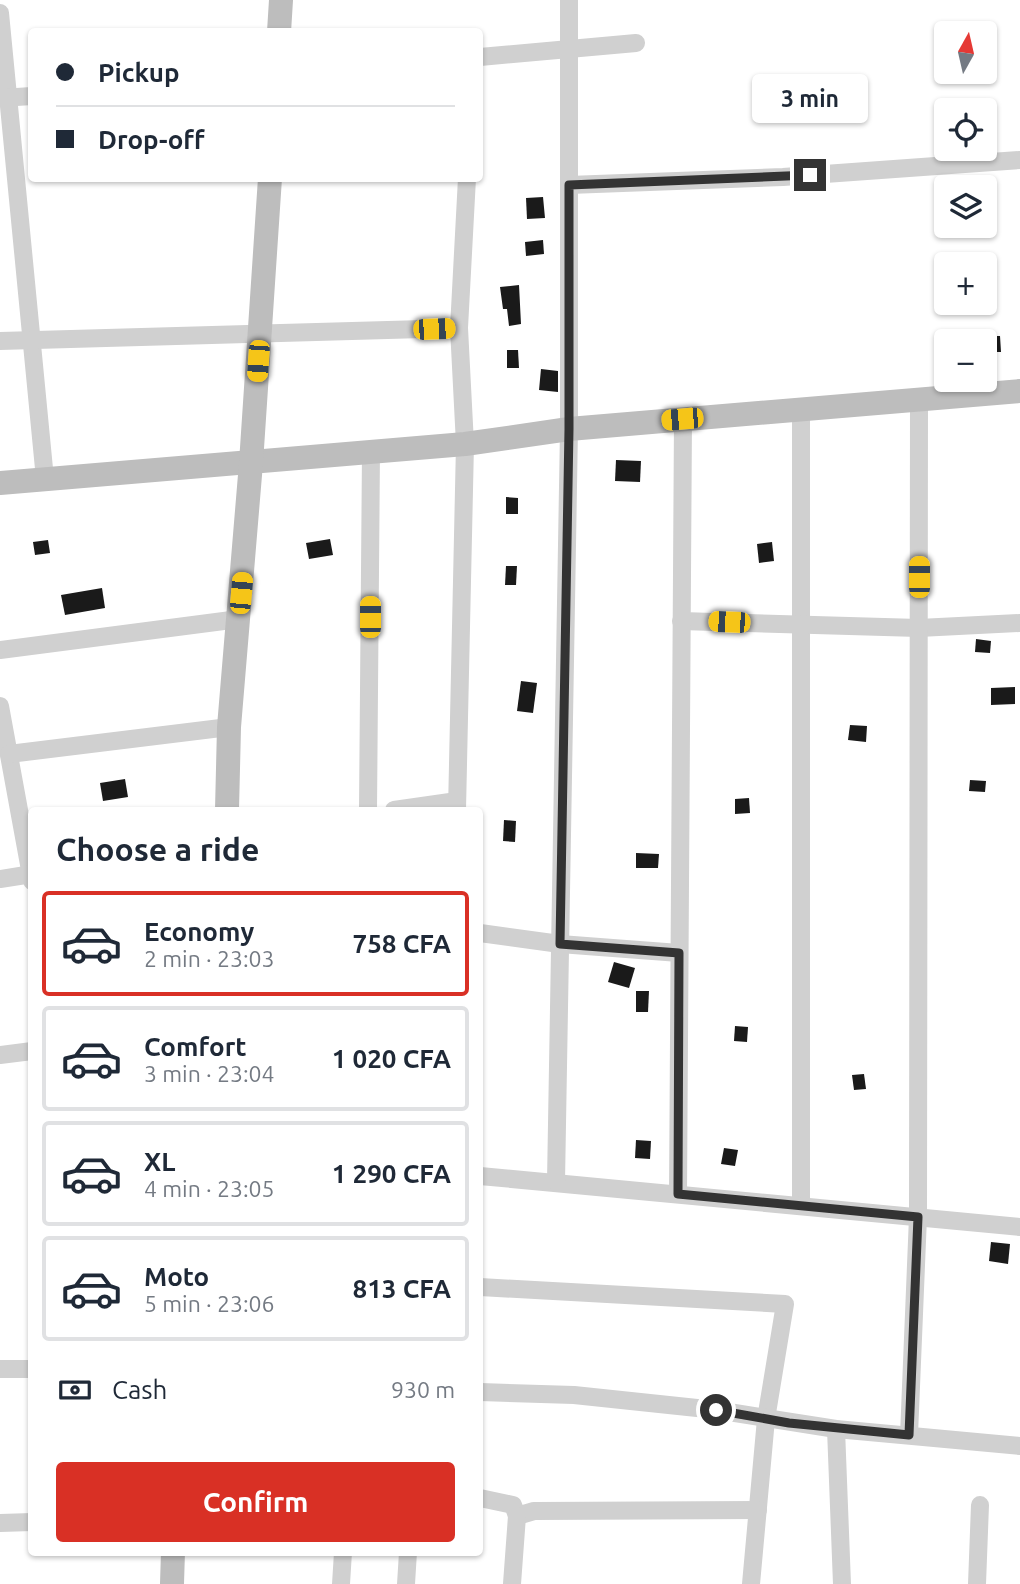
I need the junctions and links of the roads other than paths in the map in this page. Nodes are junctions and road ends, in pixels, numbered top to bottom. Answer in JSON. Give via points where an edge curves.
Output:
{"nodes":[{"id":1,"x":281,"y":0,"type":"edge"},
{"id":2,"x":569,"y":0,"type":"edge"},
{"id":3,"x":0,"y":13,"type":"edge"},
{"id":4,"x":279,"y":28,"type":"edge"},
{"id":5,"x":636,"y":43,"type":"dead end"},
{"id":6,"x":569,"y":49,"type":"junction"},
{"id":7,"x":483,"y":57,"type":"edge"},
{"id":8,"x":28,"y":96,"type":"edge"},
{"id":9,"x":4,"y":98,"type":"edge"},
{"id":10,"x":1020,"y":160,"type":"edge"},
{"id":11,"x":270,"y":182,"type":"edge"},
{"id":12,"x":467,"y":182,"type":"edge"},
{"id":13,"x":569,"y":185,"type":"junction"},
{"id":14,"x":459,"y":328,"type":"junction"},
{"id":15,"x":260,"y":335,"type":"junction"},
{"id":16,"x":30,"y":338,"type":"junction"},
{"id":17,"x":0,"y":341,"type":"edge"},
{"id":18,"x":1020,"y":391,"type":"edge"},
{"id":19,"x":919,"y":400,"type":"junction"},
{"id":20,"x":801,"y":409,"type":"junction"},
{"id":21,"x":682,"y":419,"type":"junction"},
{"id":22,"x":569,"y":429,"type":"junction"},
{"id":23,"x":465,"y":444,"type":"junction"},
{"id":24,"x":371,"y":451,"type":"junction"},
{"id":25,"x":251,"y":463,"type":"junction"},
{"id":26,"x":45,"y":479,"type":"junction"},
{"id":27,"x":0,"y":483,"type":"edge"},
{"id":28,"x":239,"y":619,"type":"junction"},
{"id":29,"x":681,"y":621,"type":"junction"},
{"id":30,"x":1020,"y":623,"type":"edge"},
{"id":31,"x":801,"y":624,"type":"junction"},
{"id":32,"x":919,"y":628,"type":"junction"},
{"id":33,"x":0,"y":650,"type":"edge"},
{"id":34,"x":0,"y":706,"type":"edge"},
{"id":35,"x":229,"y":727,"type":"junction"},
{"id":36,"x":9,"y":754,"type":"junction"},
{"id":37,"x":457,"y":806,"type":"edge"},
{"id":38,"x":228,"y":807,"type":"edge"},
{"id":39,"x":368,"y":807,"type":"edge"},
{"id":40,"x":28,"y":860,"type":"edge"},
{"id":41,"x":28,"y":877,"type":"edge"},
{"id":42,"x":0,"y":879,"type":"edge"},
{"id":43,"x":483,"y":933,"type":"edge"},
{"id":44,"x":560,"y":944,"type":"junction"},
{"id":45,"x":679,"y":953,"type":"junction"},
{"id":46,"x":28,"y":1052,"type":"edge"},
{"id":47,"x":0,"y":1055,"type":"edge"},
{"id":48,"x":483,"y":1176,"type":"edge"},
{"id":49,"x":556,"y":1182,"type":"junction"},
{"id":50,"x":678,"y":1194,"type":"junction"},
{"id":51,"x":802,"y":1206,"type":"junction"},
{"id":52,"x":918,"y":1217,"type":"junction"},
{"id":53,"x":1020,"y":1227,"type":"edge"},
{"id":54,"x":483,"y":1287,"type":"edge"},
{"id":55,"x":0,"y":1369,"type":"edge"},
{"id":56,"x":28,"y":1369,"type":"edge"},
{"id":57,"x":483,"y":1391,"type":"edge"},
{"id":58,"x":766,"y":1419,"type":"junction"},
{"id":59,"x":836,"y":1429,"type":"junction"},
{"id":60,"x":909,"y":1435,"type":"junction"},
{"id":61,"x":1020,"y":1446,"type":"edge"},
{"id":62,"x":483,"y":1499,"type":"edge"},
{"id":63,"x":980,"y":1505,"type":"dead end"},
{"id":64,"x":758,"y":1510,"type":"junction"},
{"id":65,"x":517,"y":1516,"type":"junction"},
{"id":66,"x":28,"y":1521,"type":"edge"},
{"id":67,"x":0,"y":1523,"type":"edge"},
{"id":68,"x":173,"y":1556,"type":"edge"},
{"id":69,"x":343,"y":1556,"type":"edge"},
{"id":70,"x":408,"y":1556,"type":"edge"},
{"id":71,"x":172,"y":1584,"type":"edge"},
{"id":72,"x":341,"y":1584,"type":"edge"},
{"id":73,"x":406,"y":1584,"type":"edge"},
{"id":74,"x":512,"y":1584,"type":"edge"},
{"id":75,"x":751,"y":1584,"type":"edge"},
{"id":76,"x":842,"y":1584,"type":"edge"},
{"id":77,"x":977,"y":1584,"type":"edge"}],
"edges":[{"from":1,"to":4,"type":"street"},
{"from":2,"to":6,"type":"street"},
{"from":3,"to":9,"type":"street"},
{"from":5,"to":6,"type":"street"},
{"from":6,"to":7,"type":"street"},
{"from":6,"to":13,"type":"street"},
{"from":8,"to":9,"type":"street"},
{"from":9,"to":16,"type":"street"},
{"from":10,"to":13,"type":"street","via":[[783,177]]},
{"from":11,"to":15,"type":"street"},
{"from":12,"to":14,"type":"street"},
{"from":13,"to":22,"type":"street"},
{"from":14,"to":15,"type":"street"},
{"from":14,"to":23,"type":"street"},
{"from":15,"to":16,"type":"street"},
{"from":15,"to":25,"type":"street"},
{"from":16,"to":17,"type":"street"},
{"from":16,"to":26,"type":"street"},
{"from":18,"to":19,"type":"street"},
{"from":19,"to":20,"type":"street"},
{"from":19,"to":32,"type":"street"},
{"from":20,"to":21,"type":"street"},
{"from":20,"to":31,"type":"street"},
{"from":21,"to":22,"type":"street"},
{"from":21,"to":29,"type":"street"},
{"from":22,"to":23,"type":"street"},
{"from":22,"to":44,"type":"street"},
{"from":23,"to":24,"type":"street"},
{"from":23,"to":37,"type":"street"},
{"from":24,"to":25,"type":"street"},
{"from":24,"to":39,"type":"street"},
{"from":25,"to":26,"type":"street"},
{"from":25,"to":28,"type":"street"},
{"from":26,"to":27,"type":"street"},
{"from":28,"to":33,"type":"street"},
{"from":28,"to":35,"type":"street"},
{"from":29,"to":31,"type":"street"},
{"from":29,"to":45,"type":"street"},
{"from":30,"to":32,"type":"street"},
{"from":31,"to":32,"type":"street"},
{"from":31,"to":51,"type":"street"},
{"from":32,"to":52,"type":"street"},
{"from":34,"to":36,"type":"street"},
{"from":35,"to":36,"type":"street"},
{"from":35,"to":38,"type":"street"},
{"from":36,"to":40,"type":"street"},
{"from":41,"to":42,"type":"street"},
{"from":43,"to":44,"type":"street"},
{"from":44,"to":45,"type":"street"},
{"from":44,"to":49,"type":"street"},
{"from":45,"to":50,"type":"street"},
{"from":46,"to":47,"type":"street"},
{"from":48,"to":49,"type":"street"},
{"from":49,"to":50,"type":"street"},
{"from":50,"to":51,"type":"street"},
{"from":51,"to":52,"type":"street"},
{"from":52,"to":53,"type":"street"},
{"from":52,"to":60,"type":"street"},
{"from":54,"to":58,"type":"street","via":[[785,1304]]},
{"from":55,"to":56,"type":"street"},
{"from":57,"to":58,"type":"street","via":[[587,1397]]},
{"from":58,"to":59,"type":"street"},
{"from":58,"to":64,"type":"street"},
{"from":59,"to":60,"type":"street"},
{"from":59,"to":76,"type":"street"},
{"from":60,"to":61,"type":"street"},
{"from":62,"to":65,"type":"street","via":[[513,1505]]},
{"from":63,"to":77,"type":"street"},
{"from":64,"to":65,"type":"street","via":[[534,1511]]},
{"from":64,"to":75,"type":"street"},
{"from":65,"to":74,"type":"street"},
{"from":66,"to":67,"type":"street"},
{"from":68,"to":71,"type":"street"},
{"from":69,"to":72,"type":"street"},
{"from":70,"to":73,"type":"street"}]}
